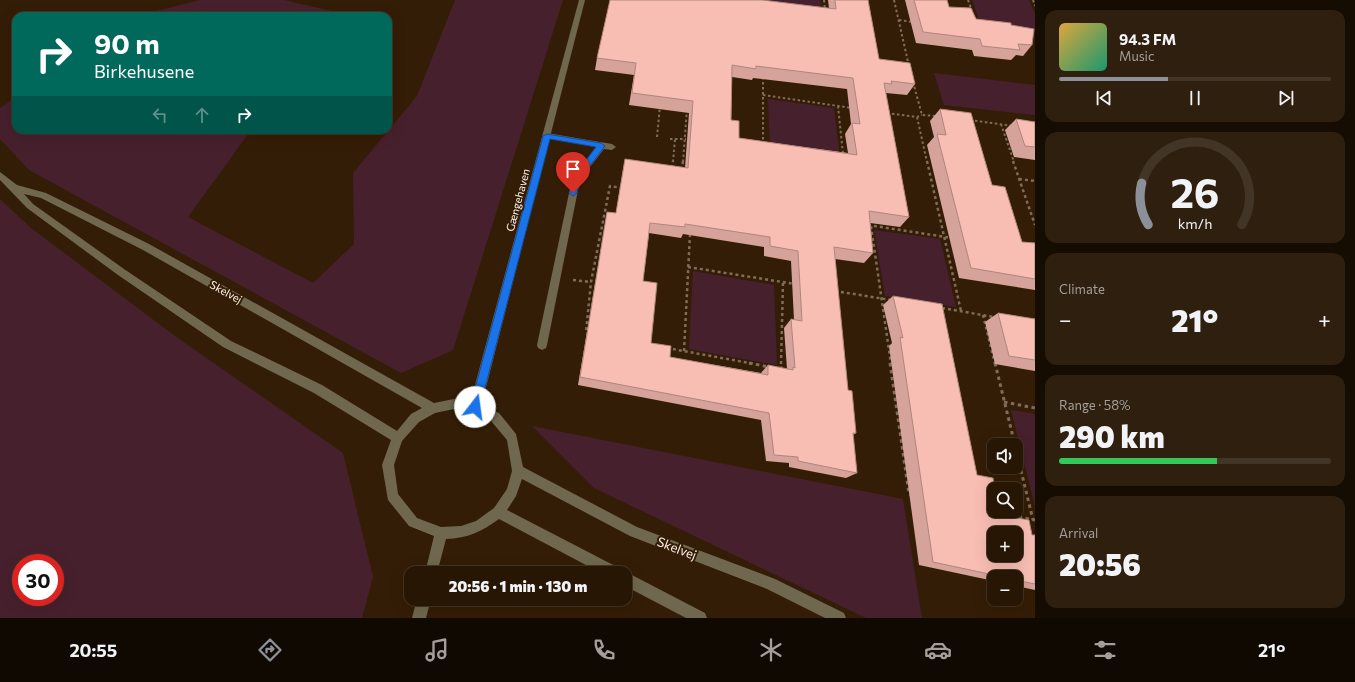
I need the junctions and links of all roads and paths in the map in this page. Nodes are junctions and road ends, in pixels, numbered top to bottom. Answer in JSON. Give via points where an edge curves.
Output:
{"nodes":[{"id":1,"x":582,"y":0,"type":"edge"},
{"id":2,"x":824,"y":0,"type":"edge"},
{"id":3,"x":894,"y":0,"type":"edge"},
{"id":4,"x":968,"y":0,"type":"edge"},
{"id":5,"x":1033,"y":0,"type":"edge"},
{"id":6,"x":1035,"y":6,"type":"edge"},
{"id":7,"x":972,"y":12,"type":"edge"},
{"id":8,"x":826,"y":16,"type":"edge"},
{"id":9,"x":899,"y":20,"type":"junction"},
{"id":10,"x":913,"y":22,"type":"dead end"},
{"id":11,"x":910,"y":69,"type":"edge"},
{"id":12,"x":763,"y":73,"type":"edge"},
{"id":13,"x":912,"y":77,"type":"edge"},
{"id":14,"x":763,"y":95,"type":"junction"},
{"id":15,"x":661,"y":99,"type":"edge"},
{"id":16,"x":687,"y":102,"type":"edge"},
{"id":17,"x":838,"y":106,"type":"junction"},
{"id":18,"x":852,"y":108,"type":"dead end"},
{"id":19,"x":881,"y":112,"type":"edge"},
{"id":20,"x":922,"y":114,"type":"junction"},
{"id":21,"x":938,"y":116,"type":"dead end"},
{"id":22,"x":917,"y":117,"type":"junction"},
{"id":23,"x":969,"y":120,"type":"edge"},
{"id":24,"x":1001,"y":124,"type":"junction"},
{"id":25,"x":1015,"y":126,"type":"edge"},
{"id":26,"x":547,"y":136,"type":"junction"},
{"id":27,"x":657,"y":137,"type":"dead end"},
{"id":28,"x":670,"y":139,"type":"dead end"},
{"id":29,"x":675,"y":139,"type":"junction"},
{"id":30,"x":685,"y":139,"type":"junction"},
{"id":31,"x":692,"y":140,"type":"edge"},
{"id":32,"x":601,"y":146,"type":"junction"},
{"id":33,"x":612,"y":147,"type":"dead end"},
{"id":34,"x":763,"y":151,"type":"edge"},
{"id":35,"x":843,"y":155,"type":"edge"},
{"id":36,"x":0,"y":175,"type":"edge"},
{"id":37,"x":671,"y":175,"type":"edge"},
{"id":38,"x":682,"y":176,"type":"edge"},
{"id":39,"x":1019,"y":179,"type":"junction"},
{"id":40,"x":1035,"y":181,"type":"edge"},
{"id":41,"x":14,"y":188,"type":"junction"},
{"id":42,"x":625,"y":189,"type":"edge"},
{"id":43,"x":864,"y":225,"type":"edge"},
{"id":44,"x":1035,"y":225,"type":"edge"},
{"id":45,"x":872,"y":226,"type":"junction"},
{"id":46,"x":690,"y":230,"type":"edge"},
{"id":47,"x":944,"y":237,"type":"junction"},
{"id":48,"x":959,"y":240,"type":"edge"},
{"id":49,"x":688,"y":267,"type":"junction"},
{"id":50,"x":783,"y":282,"type":"junction"},
{"id":51,"x":798,"y":285,"type":"edge"},
{"id":52,"x":829,"y":290,"type":"edge"},
{"id":53,"x":882,"y":299,"type":"junction"},
{"id":54,"x":896,"y":301,"type":"edge"},
{"id":55,"x":939,"y":308,"type":"edge"},
{"id":56,"x":961,"y":312,"type":"junction"},
{"id":57,"x":983,"y":315,"type":"junction"},
{"id":58,"x":998,"y":318,"type":"edge"},
{"id":59,"x":594,"y":334,"type":"edge"},
{"id":60,"x":542,"y":345,"type":"dead end"},
{"id":61,"x":662,"y":347,"type":"edge"},
{"id":62,"x":684,"y":351,"type":"junction"},
{"id":63,"x":782,"y":370,"type":"junction"},
{"id":64,"x":782,"y":377,"type":"edge"},
{"id":65,"x":1004,"y":402,"type":"junction"},
{"id":66,"x":475,"y":407,"type":"junction"},
{"id":67,"x":433,"y":408,"type":"junction"},
{"id":68,"x":1035,"y":408,"type":"edge"},
{"id":69,"x":398,"y":438,"type":"junction"},
{"id":70,"x":1013,"y":438,"type":"edge"},
{"id":71,"x":518,"y":471,"type":"junction"},
{"id":72,"x":1022,"y":474,"type":"edge"},
{"id":73,"x":916,"y":496,"type":"dead end"},
{"id":74,"x":498,"y":512,"type":"junction"},
{"id":75,"x":1023,"y":518,"type":"edge"},
{"id":76,"x":1034,"y":520,"type":"edge"},
{"id":77,"x":441,"y":533,"type":"junction"},
{"id":78,"x":433,"y":566,"type":"edge"},
{"id":79,"x":601,"y":566,"type":"edge"},
{"id":80,"x":632,"y":583,"type":"edge"},
{"id":81,"x":422,"y":606,"type":"edge"},
{"id":82,"x":419,"y":618,"type":"edge"},
{"id":83,"x":700,"y":618,"type":"edge"},
{"id":84,"x":839,"y":618,"type":"edge"}],
"edges":[{"from":1,"to":26,"type":"street","name":"Gængehaven"},
{"from":2,"to":8,"type":"path"},
{"from":3,"to":9,"type":"path"},
{"from":4,"to":7,"type":"path"},
{"from":5,"to":6,"type":"path"},
{"from":9,"to":10,"type":"path"},
{"from":9,"to":11,"type":"path"},
{"from":12,"to":14,"type":"path"},
{"from":13,"to":20,"type":"path"},
{"from":14,"to":17,"type":"path"},
{"from":14,"to":34,"type":"path"},
{"from":15,"to":27,"type":"path"},
{"from":16,"to":30,"type":"path"},
{"from":17,"to":18,"type":"path"},
{"from":17,"to":35,"type":"path"},
{"from":19,"to":22,"type":"path"},
{"from":20,"to":21,"type":"path"},
{"from":20,"to":22,"type":"path"},
{"from":22,"to":47,"type":"path"},
{"from":23,"to":24,"type":"path"},
{"from":24,"to":25,"type":"path"},
{"from":24,"to":39,"type":"path"},
{"from":26,"to":32,"type":"street"},
{"from":26,"to":66,"type":"street","name":"Gængehaven"},
{"from":28,"to":29,"type":"path"},
{"from":29,"to":30,"type":"path"},
{"from":29,"to":37,"type":"path"},
{"from":30,"to":31,"type":"path"},
{"from":30,"to":38,"type":"path"},
{"from":32,"to":33,"type":"street"},
{"from":32,"to":60,"type":"street","via":[[576,178]]},
{"from":36,"to":41,"type":"street","name":"Skelvej"},
{"from":39,"to":40,"type":"path"},
{"from":39,"to":44,"type":"path"},
{"from":41,"to":67,"type":"street","name":"Skelvej","via":[[43,195],[146,248]]},
{"from":41,"to":69,"type":"street","name":"Skelvej","via":[[30,206],[227,344],[318,389]]},
{"from":42,"to":59,"type":"path","via":[[610,186],[591,282],[586,332]]},
{"from":43,"to":45,"type":"path"},
{"from":45,"to":47,"type":"path"},
{"from":45,"to":53,"type":"path"},
{"from":46,"to":49,"type":"path"},
{"from":47,"to":48,"type":"path"},
{"from":47,"to":56,"type":"path"},
{"from":49,"to":50,"type":"path"},
{"from":49,"to":62,"type":"path"},
{"from":50,"to":51,"type":"path"},
{"from":50,"to":63,"type":"path"},
{"from":52,"to":53,"type":"path"},
{"from":53,"to":54,"type":"path"},
{"from":53,"to":73,"type":"path","via":[[909,494]]},
{"from":55,"to":56,"type":"path"},
{"from":56,"to":57,"type":"path"},
{"from":57,"to":58,"type":"path"},
{"from":57,"to":65,"type":"path"},
{"from":61,"to":62,"type":"path"},
{"from":62,"to":63,"type":"path"},
{"from":63,"to":64,"type":"path"},
{"from":65,"to":68,"type":"path"},
{"from":65,"to":70,"type":"path"},
{"from":66,"to":67,"type":"street","via":[[454,404]]},
{"from":66,"to":71,"type":"street","via":[[495,417],[512,438]]},
{"from":67,"to":69,"type":"street","via":[[415,418]]},
{"from":69,"to":77,"type":"street","via":[[388,465],[392,496],[413,522]]},
{"from":71,"to":74,"type":"street","via":[[512,492]]},
{"from":71,"to":84,"type":"street","name":"Skelvej","via":[[634,532],[770,584]]},
{"from":72,"to":76,"type":"path"},
{"from":74,"to":77,"type":"street","via":[[479,526],[461,532]]},
{"from":74,"to":79,"type":"street"},
{"from":75,"to":76,"type":"path"},
{"from":77,"to":78,"type":"street"},
{"from":80,"to":83,"type":"street"},
{"from":81,"to":82,"type":"street"}]}
